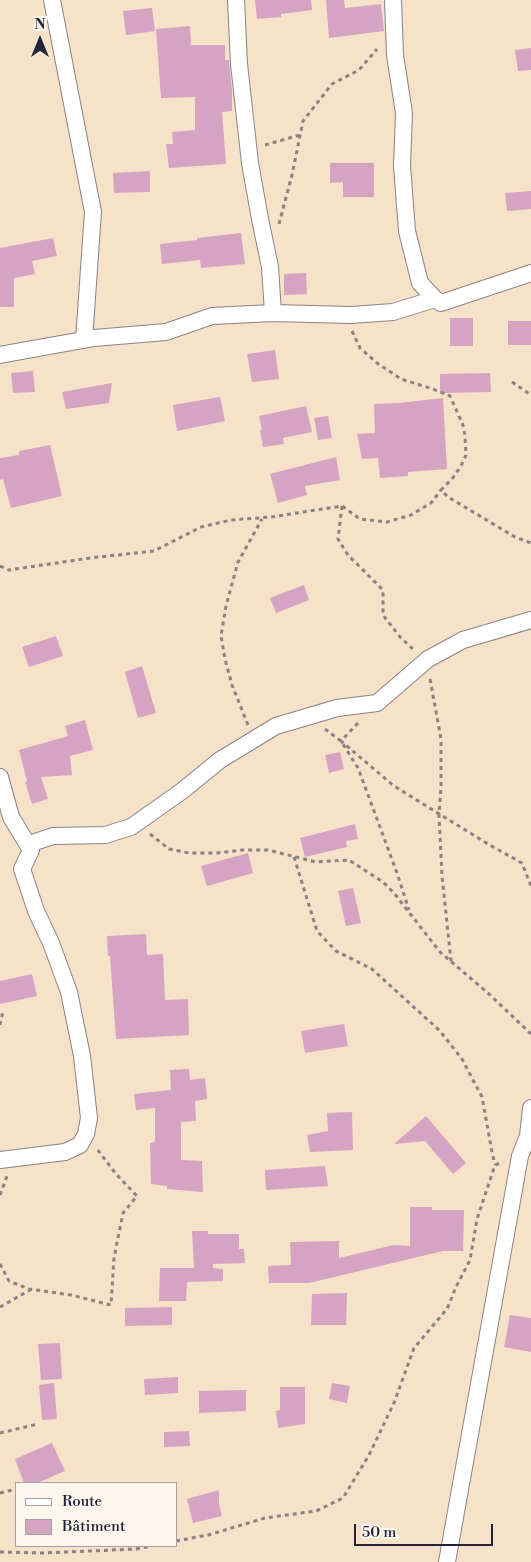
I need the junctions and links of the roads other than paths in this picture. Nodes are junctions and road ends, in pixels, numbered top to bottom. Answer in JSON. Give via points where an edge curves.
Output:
{"nodes":[{"id":1,"x":43,"y":0,"type":"edge"},
{"id":2,"x":52,"y":0,"type":"edge"},
{"id":3,"x":236,"y":0,"type":"edge"},
{"id":4,"x":392,"y":0,"type":"edge"},
{"id":5,"x":58,"y":29,"type":"junction"},
{"id":6,"x":531,"y":273,"type":"edge"},
{"id":7,"x":435,"y":300,"type":"junction"},
{"id":8,"x":273,"y":313,"type":"junction"},
{"id":9,"x":84,"y":340,"type":"junction"},
{"id":10,"x":0,"y":355,"type":"edge"},
{"id":11,"x":531,"y":620,"type":"edge"},
{"id":12,"x":0,"y":777,"type":"edge"},
{"id":13,"x":5,"y":820,"type":"edge"},
{"id":14,"x":31,"y":850,"type":"junction"},
{"id":15,"x":531,"y":1108,"type":"edge"},
{"id":16,"x":0,"y":1160,"type":"edge"},
{"id":17,"x":447,"y":1562,"type":"edge"}],
"edges":[{"from":1,"to":5,"type":"street"},
{"from":2,"to":5,"type":"street"},
{"from":3,"to":8,"type":"street","via":[[249,154],[270,267]]},
{"from":4,"to":7,"type":"street","via":[[395,55],[404,113],[402,166],[407,231],[420,282]]},
{"from":5,"to":9,"type":"street","via":[[94,212]]},
{"from":6,"to":7,"type":"street","via":[[441,303]]},
{"from":7,"to":8,"type":"street","via":[[393,312],[344,315]]},
{"from":8,"to":9,"type":"street","via":[[212,316],[166,332]]},
{"from":9,"to":10,"type":"street"},
{"from":11,"to":14,"type":"street","via":[[463,640],[423,663],[377,703],[337,708],[276,726],[220,760],[131,827],[105,835],[53,836],[29,844]]},
{"from":12,"to":13,"type":"street"},
{"from":13,"to":14,"type":"street"},
{"from":14,"to":16,"type":"street","via":[[22,868],[69,992],[82,1056],[89,1118],[80,1145],[65,1152]]},
{"from":15,"to":17,"type":"street"}]}
